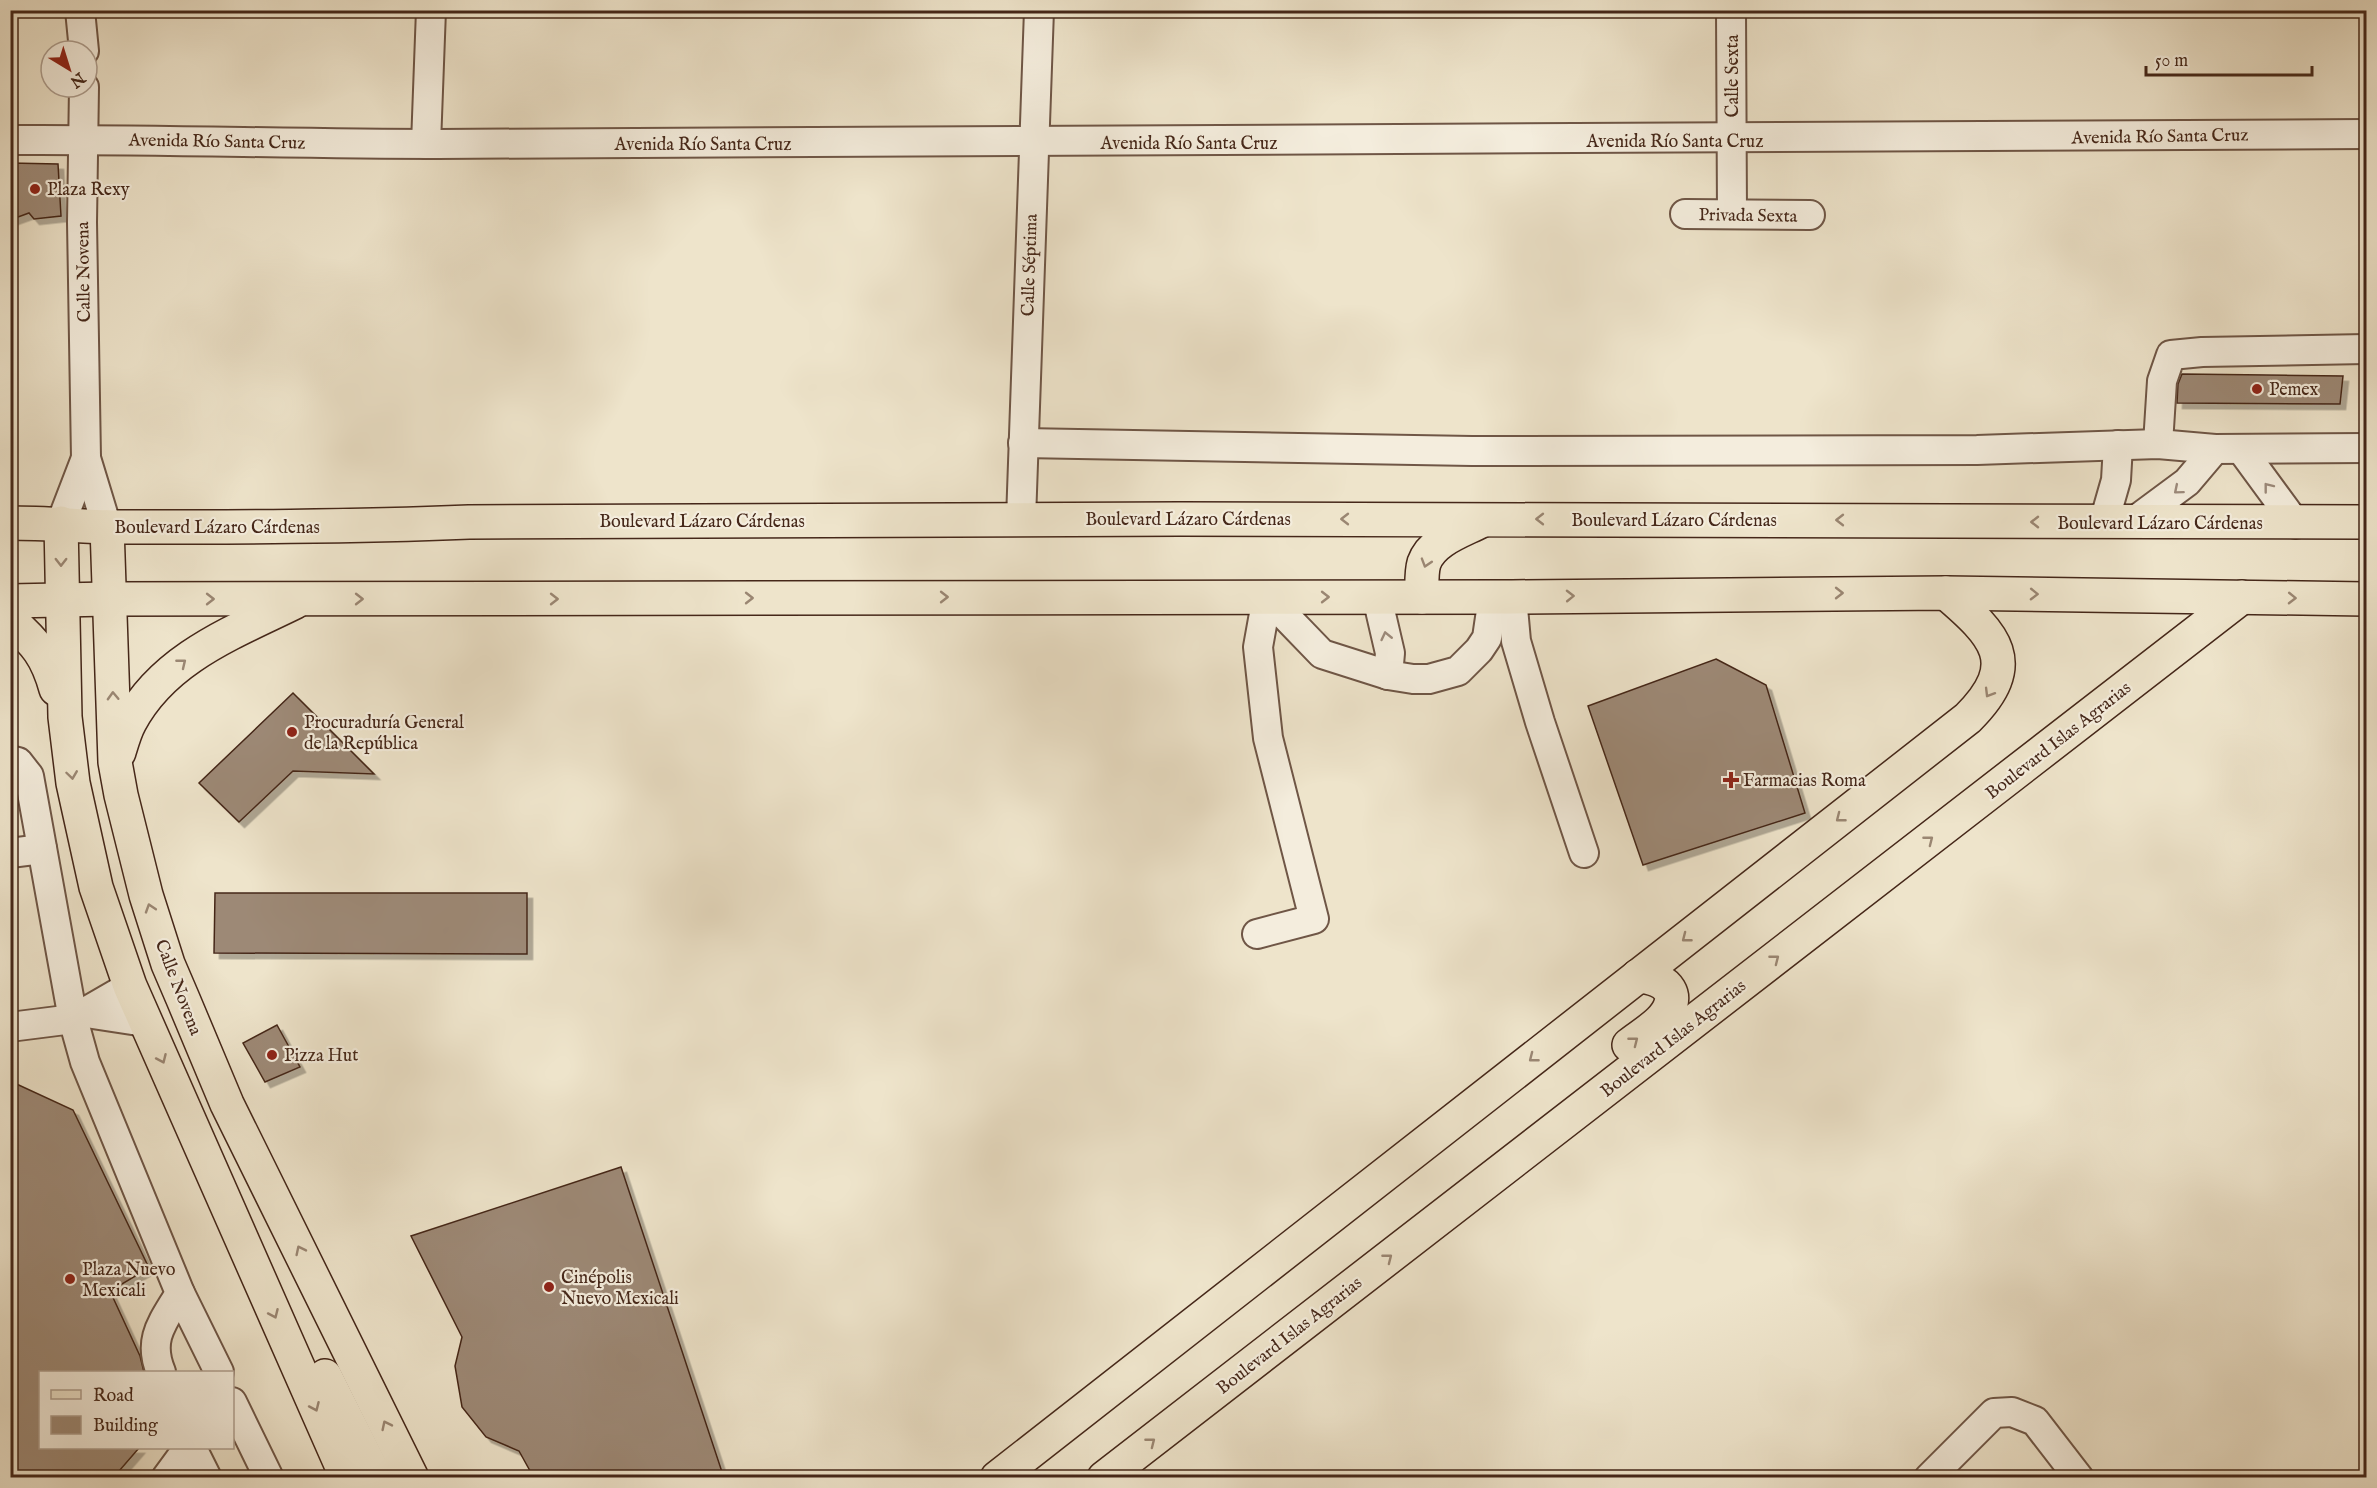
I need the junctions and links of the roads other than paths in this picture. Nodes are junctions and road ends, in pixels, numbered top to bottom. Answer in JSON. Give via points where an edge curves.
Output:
{"nodes":[{"id":1,"x":80,"y":10,"type":"edge"},
{"id":2,"x":431,"y":10,"type":"edge"},
{"id":3,"x":1039,"y":10,"type":"edge"},
{"id":4,"x":1731,"y":10,"type":"edge"},
{"id":5,"x":83,"y":39,"type":"edge"},
{"id":6,"x":84,"y":99,"type":"edge"},
{"id":7,"x":2367,"y":134,"type":"edge"},
{"id":8,"x":10,"y":140,"type":"edge"},
{"id":9,"x":84,"y":140,"type":"junction"},
{"id":10,"x":1732,"y":141,"type":"junction"},
{"id":11,"x":1034,"y":143,"type":"junction"},
{"id":12,"x":426,"y":144,"type":"junction"},
{"id":13,"x":1685,"y":214,"type":"dead end"},
{"id":14,"x":1732,"y":214,"type":"junction"},
{"id":15,"x":1810,"y":215,"type":"dead end"},
{"id":16,"x":2367,"y":349,"type":"edge"},
{"id":17,"x":1023,"y":443,"type":"junction"},
{"id":18,"x":2158,"y":444,"type":"junction"},
{"id":19,"x":2118,"y":445,"type":"junction"},
{"id":20,"x":2367,"y":448,"type":"edge"},
{"id":21,"x":2228,"y":449,"type":"junction"},
{"id":22,"x":86,"y":458,"type":"junction"},
{"id":23,"x":1486,"y":519,"type":"junction"},
{"id":24,"x":1021,"y":520,"type":"junction"},
{"id":25,"x":2119,"y":522,"type":"junction"},
{"id":26,"x":2367,"y":522,"type":"edge"},
{"id":27,"x":10,"y":523,"type":"edge"},
{"id":28,"x":61,"y":523,"type":"junction"},
{"id":29,"x":2296,"y":524,"type":"junction"},
{"id":30,"x":107,"y":526,"type":"junction"},
{"id":31,"x":1946,"y":593,"type":"junction"},
{"id":32,"x":1267,"y":597,"type":"junction"},
{"id":33,"x":1377,"y":597,"type":"junction"},
{"id":34,"x":1422,"y":597,"type":"junction"},
{"id":35,"x":1502,"y":597,"type":"junction"},
{"id":36,"x":2242,"y":597,"type":"junction"},
{"id":37,"x":2367,"y":598,"type":"edge"},
{"id":38,"x":109,"y":599,"type":"junction"},
{"id":39,"x":301,"y":600,"type":"junction"},
{"id":40,"x":61,"y":601,"type":"junction"},
{"id":41,"x":10,"y":602,"type":"edge"},
{"id":42,"x":10,"y":620,"type":"edge"},
{"id":43,"x":1388,"y":675,"type":"junction"},
{"id":44,"x":65,"y":717,"type":"junction"},
{"id":45,"x":10,"y":760,"type":"edge"},
{"id":46,"x":115,"y":762,"type":"junction"},
{"id":47,"x":42,"y":849,"type":"junction"},
{"id":48,"x":10,"y":853,"type":"edge"},
{"id":49,"x":1584,"y":853,"type":"dead end"},
{"id":50,"x":1257,"y":934,"type":"dead end"},
{"id":51,"x":1638,"y":976,"type":"junction"},
{"id":52,"x":130,"y":986,"type":"junction"},
{"id":53,"x":80,"y":1016,"type":"junction"},
{"id":54,"x":11,"y":1019,"type":"edge"},
{"id":55,"x":145,"y":1022,"type":"junction"},
{"id":56,"x":226,"y":1104,"type":"junction"},
{"id":57,"x":1540,"y":1141,"type":"junction"},
{"id":58,"x":180,"y":1293,"type":"junction"},
{"id":59,"x":291,"y":1354,"type":"junction"},
{"id":60,"x":161,"y":1371,"type":"edge"},
{"id":61,"x":219,"y":1371,"type":"edge"},
{"id":62,"x":1091,"y":1404,"type":"junction"},
{"id":63,"x":234,"y":1405,"type":"edge"},
{"id":64,"x":189,"y":1449,"type":"edge"},
{"id":65,"x":191,"y":1449,"type":"edge"},
{"id":66,"x":400,"y":1476,"type":"edge"},
{"id":67,"x":166,"y":1478,"type":"edge"},
{"id":68,"x":207,"y":1478,"type":"edge"},
{"id":69,"x":269,"y":1478,"type":"edge"},
{"id":70,"x":347,"y":1478,"type":"edge"},
{"id":71,"x":997,"y":1478,"type":"edge"},
{"id":72,"x":1028,"y":1478,"type":"edge"},
{"id":73,"x":1104,"y":1478,"type":"edge"},
{"id":74,"x":1929,"y":1478,"type":"edge"},
{"id":75,"x":2079,"y":1478,"type":"edge"}],
"edges":[{"from":1,"to":5,"type":"street"},
{"from":2,"to":12,"type":"street"},
{"from":3,"to":11,"type":"street","name":"Calle Séptima"},
{"from":4,"to":10,"type":"street","name":"Calle Sexta"},
{"from":6,"to":9,"type":"street","name":"Calle Novena"},
{"from":7,"to":10,"type":"street","name":"Avenida Río Santa Cruz"},
{"from":8,"to":9,"type":"street","name":"Avenida Río Santa Cruz"},
{"from":9,"to":12,"type":"street","name":"Avenida Río Santa Cruz"},
{"from":9,"to":22,"type":"street","name":"Calle Novena"},
{"from":10,"to":11,"type":"street","name":"Avenida Río Santa Cruz"},
{"from":10,"to":14,"type":"street","name":"Calle Sexta"},
{"from":11,"to":12,"type":"street","name":"Avenida Río Santa Cruz"},
{"from":11,"to":17,"type":"street","name":"Calle Séptima"},
{"from":13,"to":14,"type":"street","name":"Privada Sexta"},
{"from":14,"to":15,"type":"street","name":"Privada Sexta"},
{"from":16,"to":18,"type":"street","via":[[2171,355],[2162,381]]},
{"from":17,"to":19,"type":"street","via":[[1472,451],[1977,450]]},
{"from":17,"to":24,"type":"street","name":"Calle Séptima"},
{"from":18,"to":19,"type":"street"},
{"from":18,"to":21,"type":"street"},
{"from":19,"to":25,"type":"street"},
{"from":20,"to":21,"type":"street"},
{"from":21,"to":25,"type":"street","one_way":true,"via":[[2187,482]]},
{"from":29,"to":21,"type":"street","one_way":true},
{"from":22,"to":28,"type":"street","name":"Calle Novena"},
{"from":22,"to":30,"type":"street","name":"Calle Novena"},
{"from":23,"to":24,"type":"main road","name":"Boulevard Lázaro Cárdenas","one_way":true},
{"from":25,"to":23,"type":"main road","name":"Boulevard Lázaro Cárdenas","one_way":true},
{"from":23,"to":34,"type":"main road","one_way":true,"via":[[1456,533],[1428,554]]},
{"from":24,"to":30,"type":"main road","name":"Boulevard Lázaro Cárdenas"},
{"from":25,"to":29,"type":"main road","name":"Boulevard Lázaro Cárdenas"},
{"from":26,"to":29,"type":"main road","name":"Boulevard Lázaro Cárdenas"},
{"from":27,"to":28,"type":"main road","name":"Boulevard Lázaro Cárdenas"},
{"from":28,"to":30,"type":"main road","name":"Boulevard Lázaro Cárdenas"},
{"from":28,"to":40,"type":"main road","name":"Calle Novena","one_way":true},
{"from":30,"to":38,"type":"main road","name":"Calle Novena"},
{"from":35,"to":31,"type":"main road","one_way":true},
{"from":31,"to":36,"type":"main road","one_way":true},
{"from":31,"to":51,"type":"main road","one_way":true,"via":[[1984,630],[1998,658],[1998,677],[1983,702],[1914,761]]},
{"from":32,"to":33,"type":"main road","one_way":true},
{"from":39,"to":32,"type":"main road","one_way":true},
{"from":32,"to":43,"type":"street","via":[[1322,654]]},
{"from":32,"to":50,"type":"street","via":[[1258,647],[1268,738],[1314,919]]},
{"from":33,"to":34,"type":"main road"},
{"from":43,"to":33,"type":"street","one_way":true,"via":[[1390,653]]},
{"from":34,"to":35,"type":"main road"},
{"from":35,"to":43,"type":"street","via":[[1487,638],[1458,670],[1429,679]]},
{"from":35,"to":49,"type":"street"},
{"from":36,"to":37,"type":"main road","one_way":true},
{"from":57,"to":36,"type":"main road","name":"Boulevard Islas Agrarias","one_way":true},
{"from":38,"to":39,"type":"main road","one_way":true},
{"from":38,"to":40,"type":"main road"},
{"from":46,"to":38,"type":"main road","name":"Calle Novena","one_way":true},
{"from":46,"to":39,"type":"main road","one_way":true,"via":[[130,722],[145,699],[187,658]]},
{"from":40,"to":41,"type":"main road"},
{"from":40,"to":44,"type":"main road","name":"Calle Novena"},
{"from":42,"to":44,"type":"main road","via":[[44,654]]},
{"from":44,"to":52,"type":"main road","name":"Calle Novena","one_way":true,"via":[[85,842]]},
{"from":45,"to":47,"type":"street","via":[[18,762],[29,776]]},
{"from":56,"to":46,"type":"main road","name":"Calle Novena","one_way":true,"via":[[168,964],[146,895]]},
{"from":47,"to":48,"type":"street"},
{"from":47,"to":53,"type":"street"},
{"from":57,"to":51,"type":"main road","one_way":true,"via":[[1548,1109],[1659,1021],[1670,1006],[1670,992],[1664,983],[1654,977]]},
{"from":51,"to":62,"type":"main road","one_way":true},
{"from":52,"to":53,"type":"street"},
{"from":52,"to":55,"type":"main road","name":"Calle Novena"},
{"from":52,"to":56,"type":"main road","via":[[161,1000],[201,1078],[213,1095]]},
{"from":53,"to":54,"type":"street"},
{"from":53,"to":55,"type":"street"},
{"from":53,"to":58,"type":"street","via":[[85,1062]]},
{"from":55,"to":59,"type":"main road","name":"Calle Novena","one_way":true},
{"from":66,"to":56,"type":"main road","name":"Calle Novena","one_way":true},
{"from":73,"to":57,"type":"main road","name":"Boulevard Islas Agrarias","one_way":true},
{"from":58,"to":60,"type":"street","via":[[156,1334],[154,1356]]},
{"from":58,"to":61,"type":"street"},
{"from":59,"to":66,"type":"main road","via":[[313,1363],[323,1374],[372,1470]]},
{"from":59,"to":70,"type":"main road","name":"Calle Novena","one_way":true},
{"from":62,"to":71,"type":"main road"},
{"from":62,"to":72,"type":"main road","via":[[1068,1446]]},
{"from":63,"to":69,"type":"street"},
{"from":64,"to":67,"type":"street"},
{"from":65,"to":68,"type":"street"},
{"from":74,"to":75,"type":"street","via":[[1994,1413],[2012,1412],[2035,1421]]}]}
